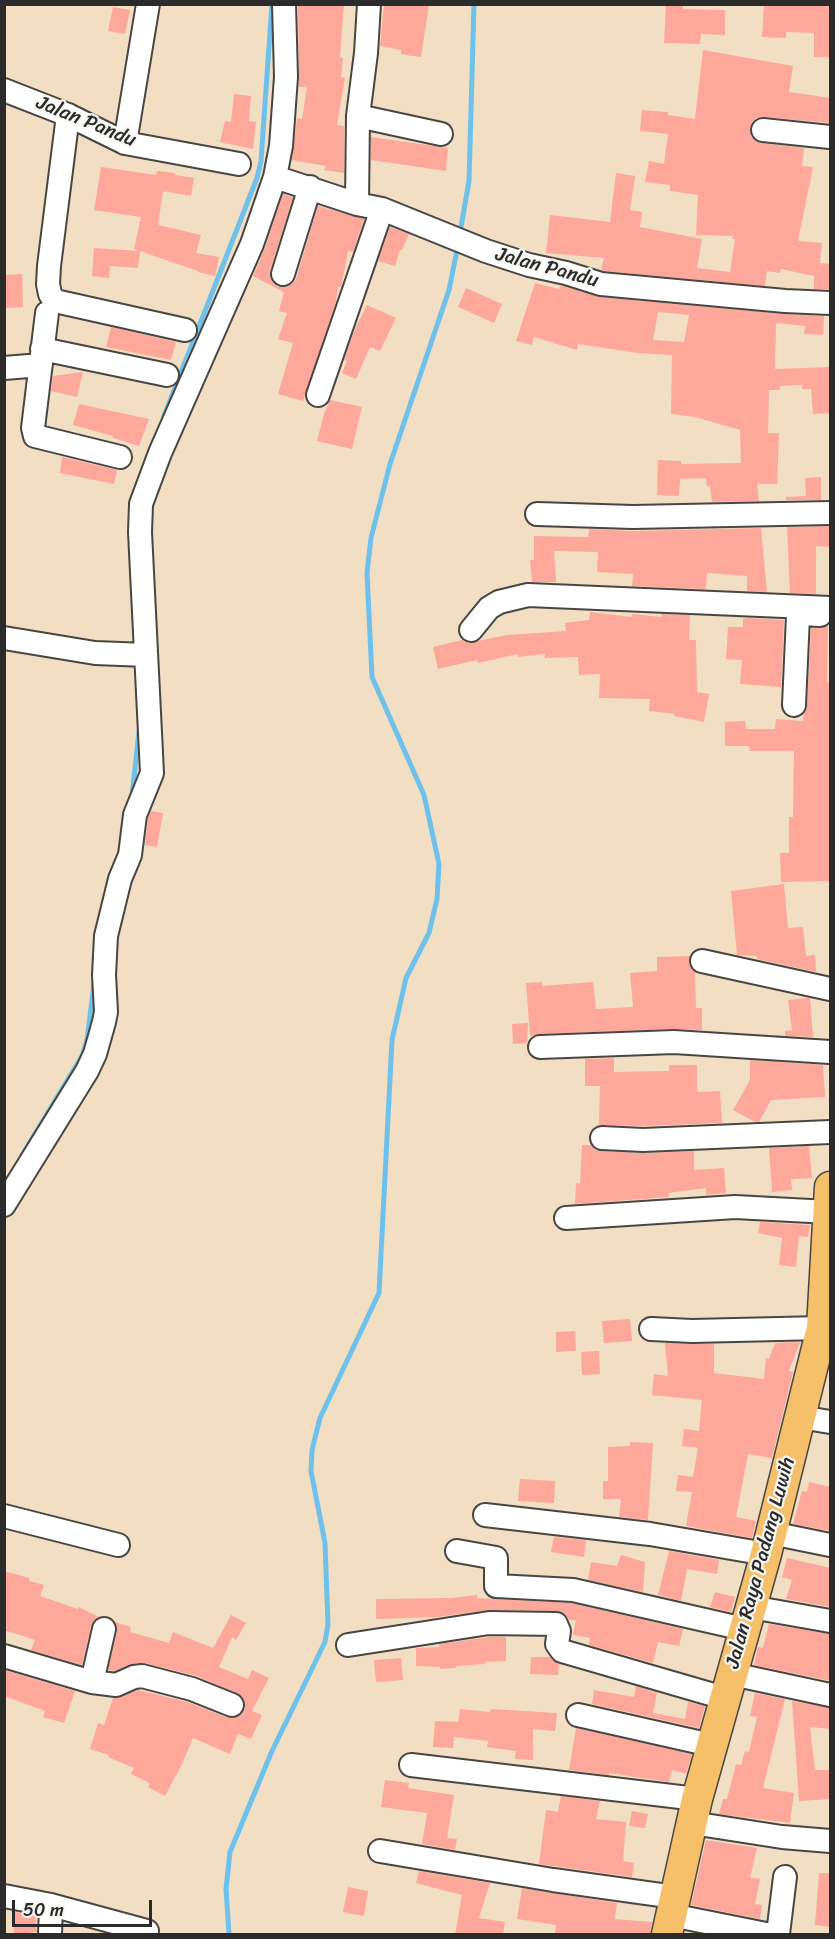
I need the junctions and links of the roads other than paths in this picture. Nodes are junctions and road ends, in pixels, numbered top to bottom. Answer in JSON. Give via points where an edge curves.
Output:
{"nodes":[{"id":1,"x":148,"y":4,"type":"edge"},
{"id":2,"x":284,"y":4,"type":"edge"},
{"id":3,"x":369,"y":4,"type":"edge"},
{"id":4,"x":4,"y":90,"type":"edge"},
{"id":5,"x":68,"y":115,"type":"junction"},
{"id":6,"x":358,"y":116,"type":"junction"},
{"id":7,"x":763,"y":129,"type":"dead end"},
{"id":8,"x":441,"y":134,"type":"dead end"},
{"id":9,"x":831,"y":137,"type":"edge"},
{"id":10,"x":125,"y":143,"type":"junction"},
{"id":11,"x":239,"y":164,"type":"dead end"},
{"id":12,"x":275,"y":177,"type":"junction"},
{"id":13,"x":310,"y":187,"type":"junction"},
{"id":14,"x":357,"y":204,"type":"junction"},
{"id":15,"x":382,"y":209,"type":"junction"},
{"id":16,"x":283,"y":274,"type":"dead end"},
{"id":17,"x":831,"y":303,"type":"edge"},
{"id":18,"x":47,"y":313,"type":"dead end"},
{"id":19,"x":185,"y":330,"type":"dead end"},
{"id":20,"x":41,"y":357,"type":"junction"},
{"id":21,"x":4,"y":368,"type":"edge"},
{"id":22,"x":167,"y":375,"type":"dead end"},
{"id":23,"x":318,"y":394,"type":"dead end"},
{"id":24,"x":120,"y":457,"type":"dead end"},
{"id":25,"x":831,"y":513,"type":"edge"},
{"id":26,"x":537,"y":514,"type":"dead end"},
{"id":27,"x":831,"y":608,"type":"edge"},
{"id":28,"x":831,"y":615,"type":"edge"},
{"id":29,"x":471,"y":630,"type":"dead end"},
{"id":30,"x":4,"y":638,"type":"edge"},
{"id":31,"x":143,"y":654,"type":"junction"},
{"id":32,"x":794,"y":705,"type":"dead end"},
{"id":33,"x":702,"y":961,"type":"dead end"},
{"id":34,"x":831,"y":989,"type":"edge"},
{"id":35,"x":540,"y":1047,"type":"dead end"},
{"id":36,"x":831,"y":1052,"type":"edge"},
{"id":37,"x":831,"y":1132,"type":"edge"},
{"id":38,"x":602,"y":1138,"type":"dead end"},
{"id":39,"x":830,"y":1200,"type":"edge"},
{"id":40,"x":4,"y":1205,"type":"edge"},
{"id":41,"x":566,"y":1218,"type":"dead end"},
{"id":42,"x":828,"y":1286,"type":"edge"},
{"id":43,"x":822,"y":1328,"type":"junction"},
{"id":44,"x":651,"y":1329,"type":"dead end"},
{"id":45,"x":822,"y":1357,"type":"edge"},
{"id":46,"x":800,"y":1417,"type":"junction"},
{"id":47,"x":831,"y":1422,"type":"edge"},
{"id":48,"x":485,"y":1515,"type":"dead end"},
{"id":49,"x":4,"y":1516,"type":"edge"},
{"id":50,"x":769,"y":1544,"type":"junction"},
{"id":51,"x":118,"y":1545,"type":"dead end"},
{"id":52,"x":831,"y":1545,"type":"edge"},
{"id":53,"x":457,"y":1551,"type":"dead end"},
{"id":54,"x":747,"y":1618,"type":"junction"},
{"id":55,"x":831,"y":1621,"type":"edge"},
{"id":56,"x":104,"y":1629,"type":"dead end"},
{"id":57,"x":348,"y":1645,"type":"dead end"},
{"id":58,"x":4,"y":1656,"type":"edge"},
{"id":59,"x":92,"y":1682,"type":"junction"},
{"id":60,"x":728,"y":1686,"type":"junction"},
{"id":61,"x":831,"y":1695,"type":"edge"},
{"id":62,"x":232,"y":1705,"type":"dead end"},
{"id":63,"x":578,"y":1715,"type":"dead end"},
{"id":64,"x":711,"y":1745,"type":"junction"},
{"id":65,"x":411,"y":1766,"type":"dead end"},
{"id":66,"x":695,"y":1811,"type":"junction"},
{"id":67,"x":831,"y":1841,"type":"edge"},
{"id":68,"x":380,"y":1851,"type":"dead end"},
{"id":69,"x":785,"y":1877,"type":"dead end"},
{"id":70,"x":4,"y":1896,"type":"edge"},
{"id":71,"x":51,"y":1905,"type":"junction"},
{"id":72,"x":671,"y":1916,"type":"edge"},
{"id":73,"x":147,"y":1931,"type":"dead end"},
{"id":74,"x":50,"y":1935,"type":"edge"},
{"id":75,"x":766,"y":1935,"type":"edge"},
{"id":76,"x":778,"y":1935,"type":"edge"}],
"edges":[{"from":1,"to":10,"type":"street"},
{"from":2,"to":12,"type":"street","via":[[286,77]]},
{"from":3,"to":6,"type":"street"},
{"from":4,"to":5,"type":"street","name":"Jalan Pandu"},
{"from":5,"to":10,"type":"street","name":"Jalan Pandu"},
{"from":5,"to":19,"type":"street","via":[[49,266],[50,294],[56,301]]},
{"from":6,"to":8,"type":"street"},
{"from":6,"to":14,"type":"street"},
{"from":7,"to":9,"type":"street"},
{"from":10,"to":11,"type":"street","name":"Jalan Pandu"},
{"from":12,"to":13,"type":"street","name":"Jalan Pandu"},
{"from":12,"to":31,"type":"street","via":[[252,244],[141,504]]},
{"from":13,"to":14,"type":"street","name":"Jalan Pandu"},
{"from":13,"to":16,"type":"street"},
{"from":14,"to":15,"type":"street","name":"Jalan Pandu"},
{"from":15,"to":17,"type":"street","name":"Jalan Pandu","via":[[486,251],[601,284]]},
{"from":15,"to":23,"type":"street"},
{"from":18,"to":20,"type":"street"},
{"from":20,"to":21,"type":"street"},
{"from":20,"to":22,"type":"street"},
{"from":20,"to":24,"type":"street","via":[[35,436]]},
{"from":25,"to":26,"type":"street","via":[[633,517]]},
{"from":27,"to":29,"type":"street","via":[[528,595],[489,608]]},
{"from":28,"to":32,"type":"street","via":[[798,616]]},
{"from":30,"to":31,"type":"street","via":[[94,653]]},
{"from":31,"to":40,"type":"street","via":[[152,773],[135,815],[130,855],[106,936],[104,1022],[87,1071]]},
{"from":33,"to":34,"type":"street"},
{"from":35,"to":36,"type":"street","via":[[683,1042]]},
{"from":37,"to":38,"type":"street","via":[[642,1140]]},
{"from":39,"to":41,"type":"street"},
{"from":39,"to":42,"type":"main road","name":"Jalan Raya Padang Luwih"},
{"from":42,"to":43,"type":"main road","name":"Jalan Raya Padang Luwih"},
{"from":43,"to":44,"type":"street"},
{"from":43,"to":45,"type":"main road","name":"Jalan Raya Padang Luwih"},
{"from":45,"to":46,"type":"main road","name":"Jalan Raya Padang Luwih"},
{"from":46,"to":47,"type":"street"},
{"from":46,"to":50,"type":"main road","name":"Jalan Raya Padang Luwih"},
{"from":48,"to":50,"type":"street"},
{"from":49,"to":51,"type":"street"},
{"from":50,"to":52,"type":"street"},
{"from":50,"to":54,"type":"main road","name":"Jalan Raya Padang Luwih"},
{"from":53,"to":54,"type":"street","via":[[496,1558],[496,1586],[573,1590]]},
{"from":54,"to":55,"type":"street"},
{"from":54,"to":60,"type":"main road","name":"Jalan Raya Padang Luwih"},
{"from":56,"to":59,"type":"street"},
{"from":57,"to":60,"type":"street","via":[[489,1623],[556,1624],[560,1631],[557,1644],[562,1651]]},
{"from":58,"to":59,"type":"street"},
{"from":59,"to":62,"type":"street","via":[[116,1685],[142,1676]]},
{"from":60,"to":61,"type":"street"},
{"from":60,"to":64,"type":"main road","name":"Jalan Raya Padang Luwih"},
{"from":63,"to":64,"type":"street"},
{"from":64,"to":66,"type":"main road","name":"Jalan Raya Padang Luwih"},
{"from":65,"to":66,"type":"street"},
{"from":66,"to":67,"type":"street","via":[[782,1837]]},
{"from":66,"to":72,"type":"main road","name":"Jalan Raya Padang Luwih"},
{"from":68,"to":72,"type":"street","via":[[553,1880]]},
{"from":69,"to":76,"type":"street"},
{"from":70,"to":71,"type":"street"},
{"from":71,"to":73,"type":"street"},
{"from":71,"to":74,"type":"street"},
{"from":72,"to":75,"type":"street"}]}
